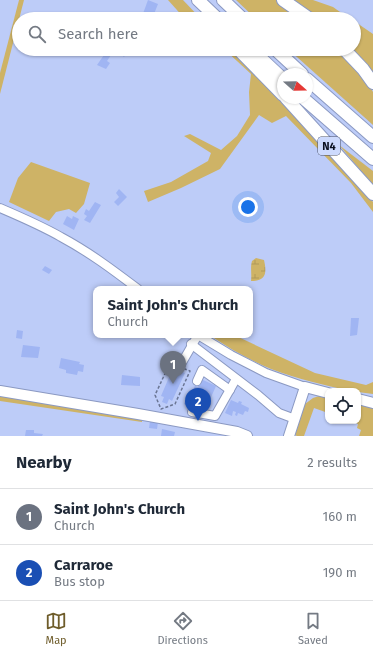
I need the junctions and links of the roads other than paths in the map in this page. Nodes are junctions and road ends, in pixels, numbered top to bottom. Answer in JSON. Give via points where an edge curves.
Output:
{"nodes":[{"id":1,"x":198,"y":0,"type":"edge"},
{"id":2,"x":223,"y":0,"type":"edge"},
{"id":3,"x":283,"y":0,"type":"edge"},
{"id":4,"x":207,"y":12,"type":"edge"},
{"id":5,"x":211,"y":12,"type":"edge"},
{"id":6,"x":236,"y":12,"type":"edge"},
{"id":7,"x":300,"y":12,"type":"edge"},
{"id":8,"x":245,"y":56,"type":"edge"},
{"id":9,"x":258,"y":56,"type":"edge"},
{"id":10,"x":283,"y":56,"type":"edge"},
{"id":11,"x":351,"y":56,"type":"edge"},
{"id":12,"x":296,"y":68,"type":"edge"},
{"id":13,"x":277,"y":73,"type":"edge"},
{"id":14,"x":373,"y":83,"type":"edge"},
{"id":15,"x":313,"y":84,"type":"edge"},
{"id":16,"x":277,"y":89,"type":"edge"},
{"id":17,"x":291,"y":104,"type":"edge"},
{"id":18,"x":310,"y":104,"type":"edge"},
{"id":19,"x":373,"y":137,"type":"edge"},
{"id":20,"x":373,"y":159,"type":"edge"},
{"id":21,"x":373,"y":194,"type":"edge"},
{"id":22,"x":0,"y":208,"type":"edge"},
{"id":23,"x":134,"y":286,"type":"edge"},
{"id":24,"x":196,"y":338,"type":"edge"},
{"id":25,"x":203,"y":338,"type":"edge"},
{"id":26,"x":192,"y":344,"type":"junction"},
{"id":27,"x":180,"y":366,"type":"road end"},
{"id":28,"x":236,"y":379,"type":"junction"},
{"id":29,"x":197,"y":381,"type":"dead end"},
{"id":30,"x":305,"y":387,"type":"junction"},
{"id":31,"x":230,"y":390,"type":"junction"},
{"id":32,"x":0,"y":391,"type":"edge"},
{"id":33,"x":325,"y":392,"type":"edge"},
{"id":34,"x":192,"y":412,"type":"dead end"},
{"id":35,"x":295,"y":419,"type":"junction"},
{"id":36,"x":241,"y":435,"type":"edge"},
{"id":37,"x":289,"y":436,"type":"edge"}],
"edges":[{"from":1,"to":4,"type":"highway"},
{"from":1,"to":5,"type":"highway"},
{"from":2,"to":6,"type":"highway"},
{"from":3,"to":7,"type":"highway"},
{"from":8,"to":16,"type":"highway"},
{"from":9,"to":13,"type":"highway"},
{"from":10,"to":12,"type":"highway"},
{"from":11,"to":14,"type":"highway"},
{"from":15,"to":19,"type":"highway"},
{"from":17,"to":21,"type":"highway","number":"N4"},
{"from":18,"to":20,"type":"highway","number":"N4"},
{"from":22,"to":23,"type":"street","via":[[81,248]]},
{"from":24,"to":26,"type":"street"},
{"from":25,"to":30,"type":"street","via":[[266,373]]},
{"from":26,"to":27,"type":"street"},
{"from":26,"to":28,"type":"street"},
{"from":28,"to":31,"type":"street"},
{"from":28,"to":35,"type":"street","via":[[279,413]]},
{"from":29,"to":31,"type":"street","via":[[202,370]]},
{"from":30,"to":33,"type":"main road"},
{"from":30,"to":35,"type":"main road"},
{"from":31,"to":34,"type":"street","via":[[215,416]]},
{"from":32,"to":36,"type":"main road","via":[[122,411]]},
{"from":35,"to":37,"type":"main road"}]}
